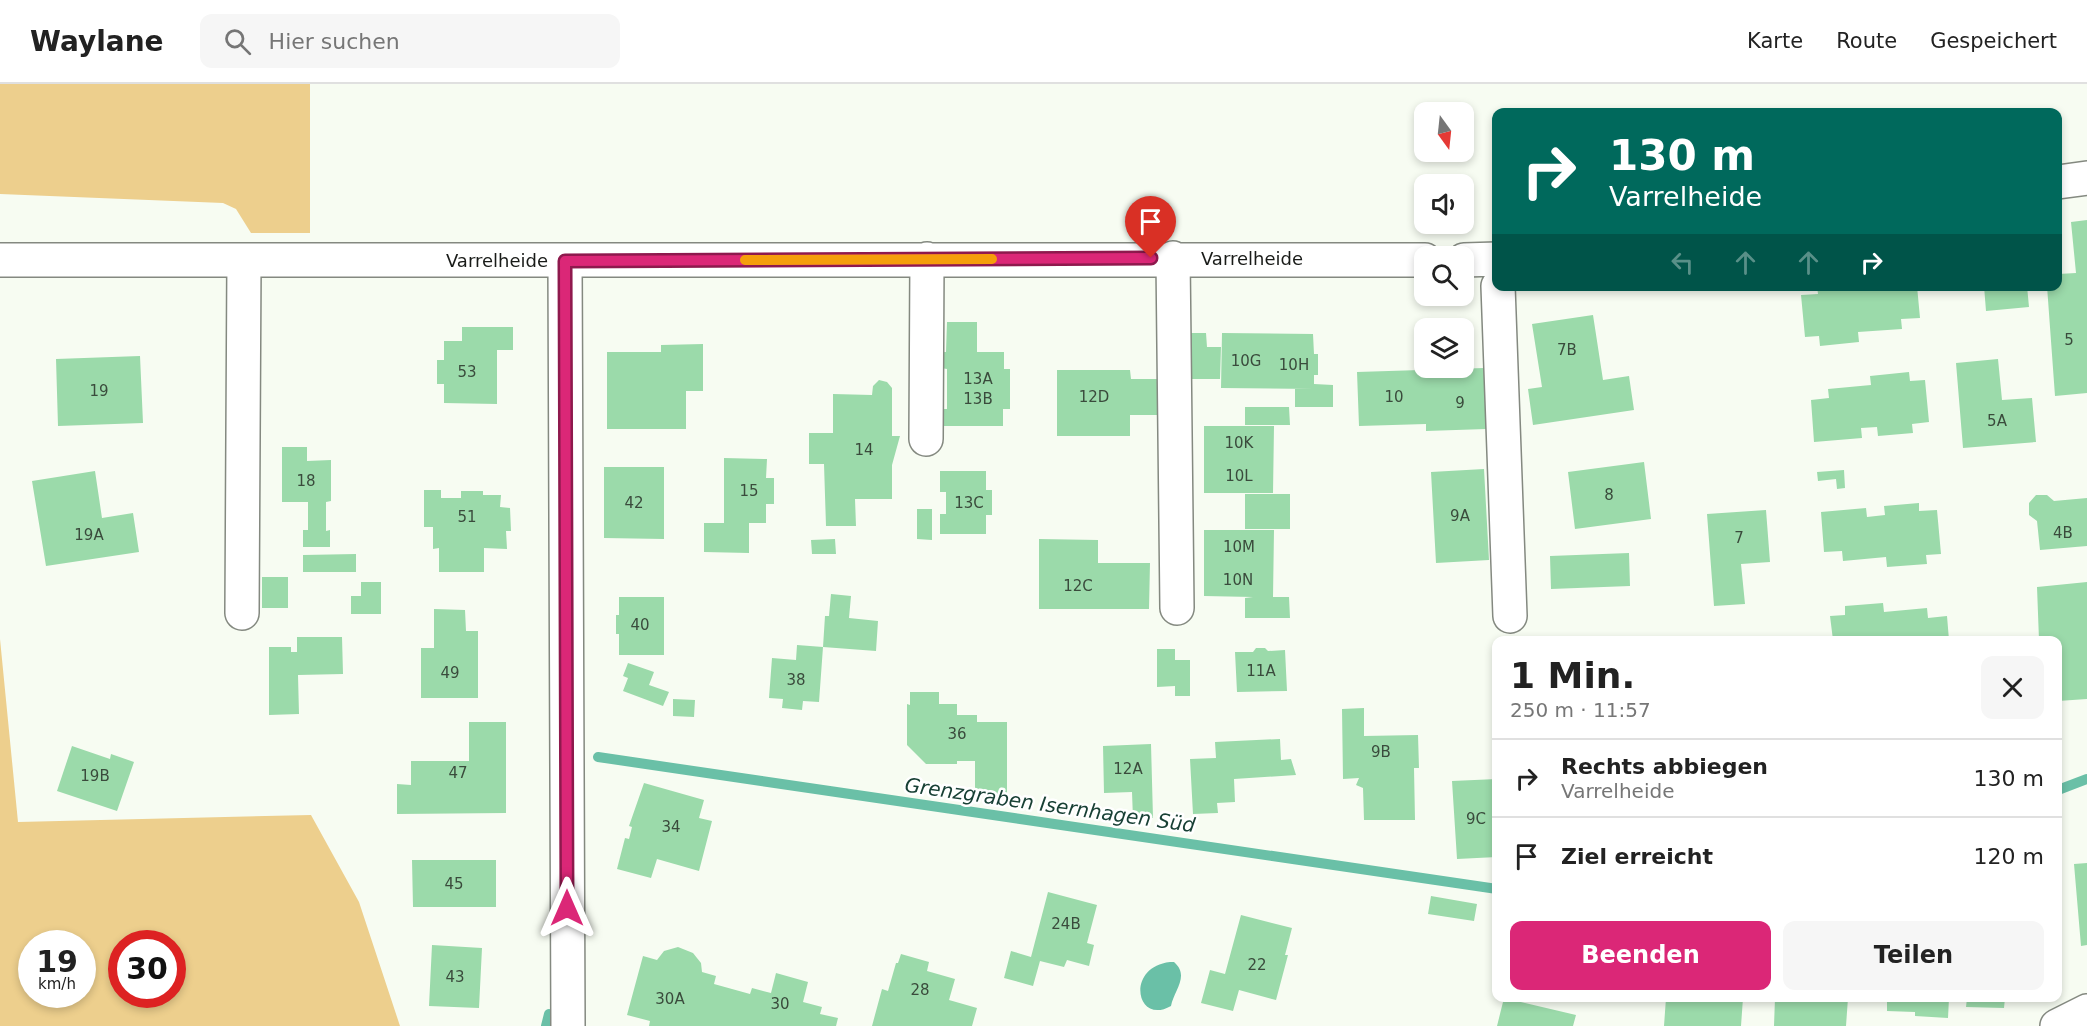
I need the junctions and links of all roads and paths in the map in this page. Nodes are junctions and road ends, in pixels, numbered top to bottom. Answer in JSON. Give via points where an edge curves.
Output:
{"nodes":[{"id":1,"x":2087,"y":178,"type":"edge"},
{"id":2,"x":2062,"y":181,"type":"edge"},
{"id":3,"x":1173,"y":258,"type":"junction"},
{"id":4,"x":927,"y":259,"type":"junction"},
{"id":5,"x":1492,"y":259,"type":"edge"},
{"id":6,"x":0,"y":260,"type":"edge"},
{"id":7,"x":244,"y":260,"type":"junction"},
{"id":8,"x":1414,"y":260,"type":"edge"},
{"id":9,"x":1474,"y":260,"type":"edge"},
{"id":10,"x":565,"y":261,"type":"junction"},
{"id":11,"x":1498,"y":291,"type":"edge"},
{"id":12,"x":926,"y":439,"type":"dead end"},
{"id":13,"x":1177,"y":608,"type":"dead end"},
{"id":14,"x":242,"y":613,"type":"dead end"},
{"id":15,"x":1510,"y":616,"type":"dead end"},
{"id":16,"x":2087,"y":1011,"type":"edge"},
{"id":17,"x":568,"y":1026,"type":"edge"},
{"id":18,"x":2057,"y":1026,"type":"edge"}],
"edges":[{"from":1,"to":2,"type":"street"},
{"from":3,"to":4,"type":"street","name":"Varrelheide"},
{"from":3,"to":8,"type":"street","name":"Varrelheide"},
{"from":3,"to":13,"type":"street"},
{"from":4,"to":10,"type":"street","name":"Varrelheide"},
{"from":4,"to":12,"type":"street"},
{"from":5,"to":9,"type":"street"},
{"from":6,"to":7,"type":"street","name":"Varrelheide"},
{"from":7,"to":10,"type":"street","name":"Varrelheide"},
{"from":7,"to":14,"type":"street"},
{"from":10,"to":17,"type":"street"},
{"from":11,"to":15,"type":"street"},
{"from":16,"to":18,"type":"street"}]}
